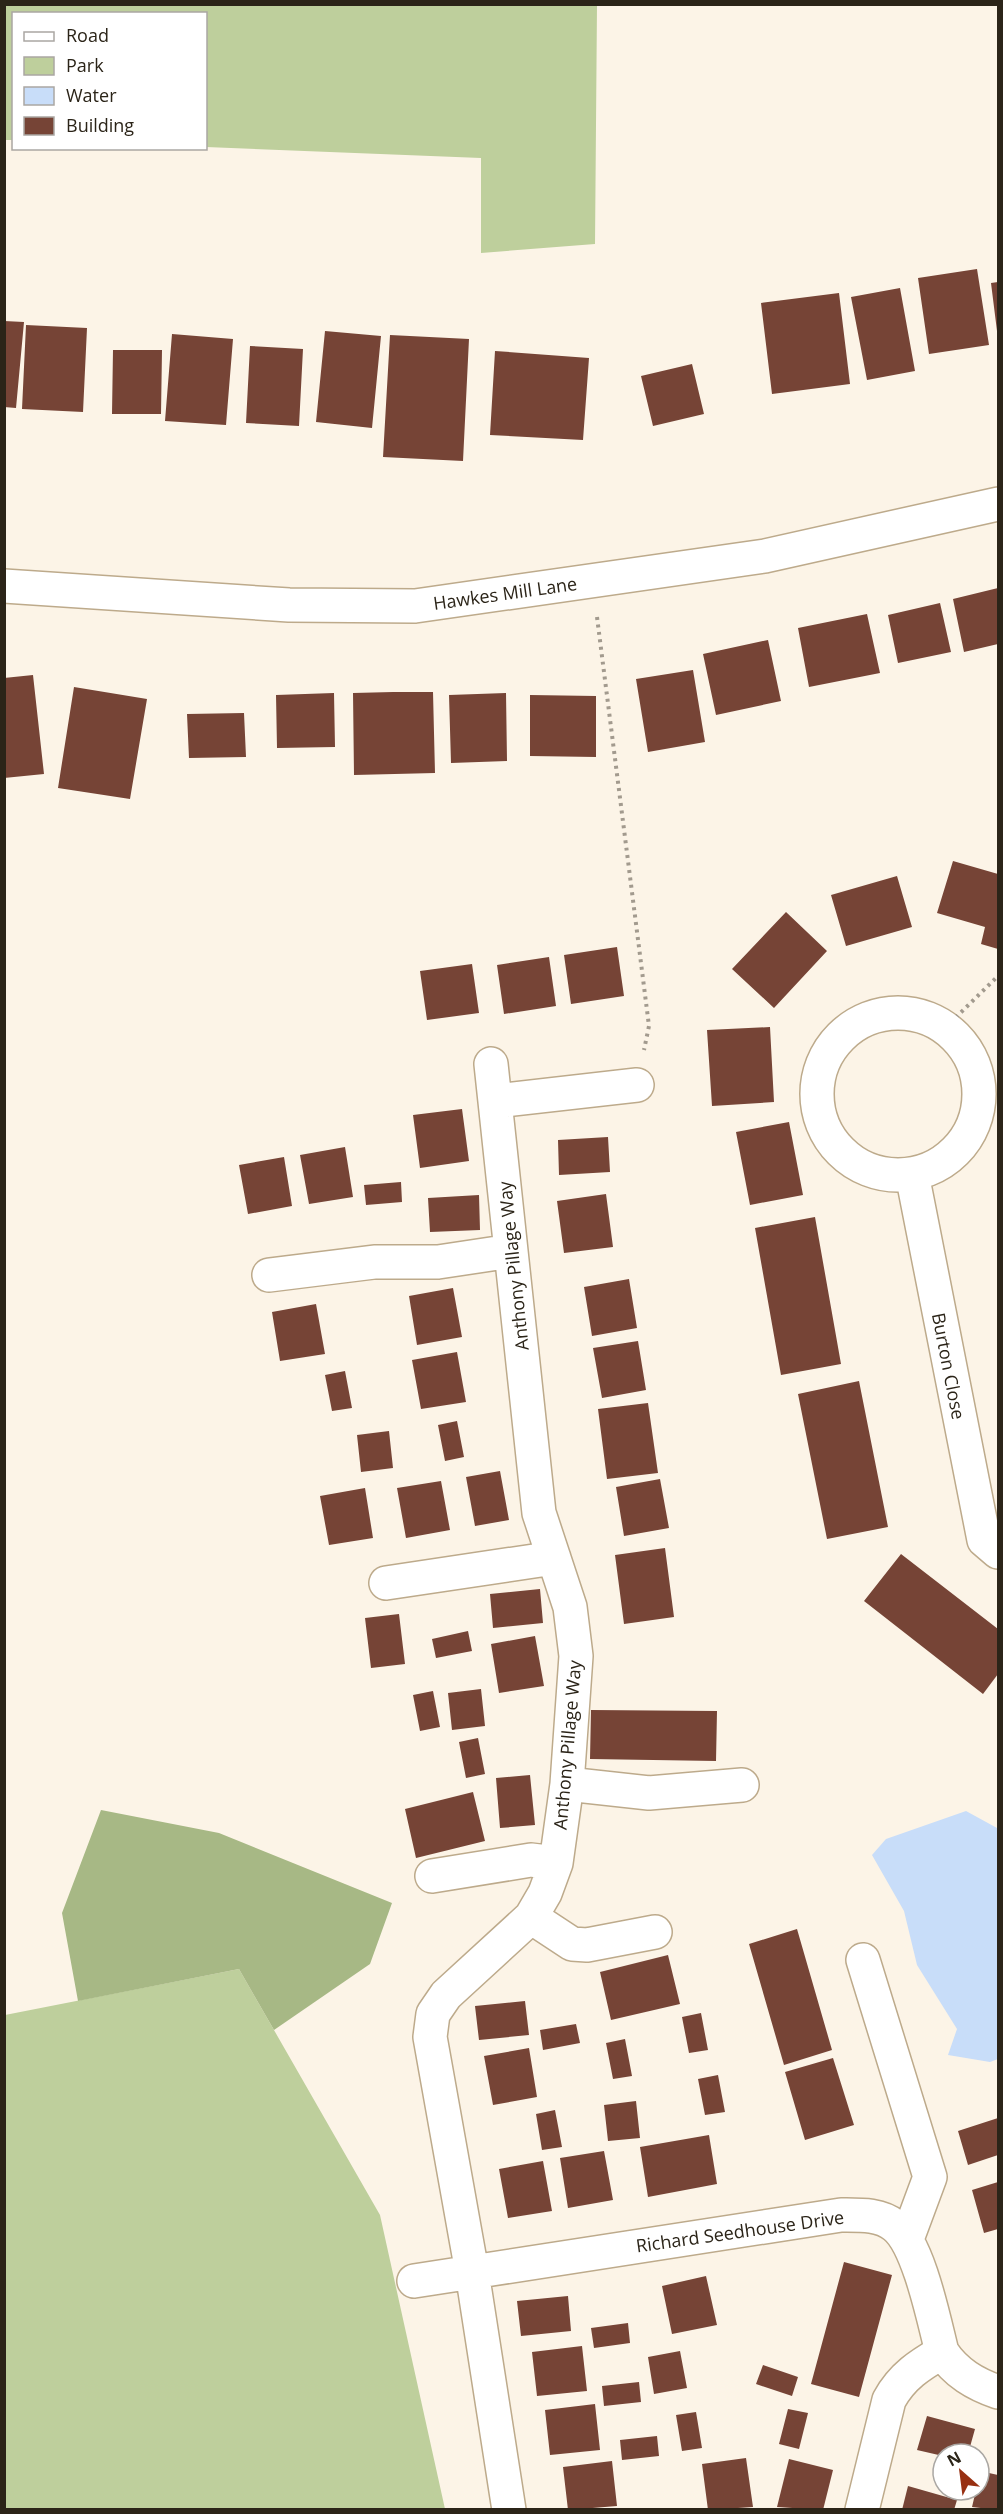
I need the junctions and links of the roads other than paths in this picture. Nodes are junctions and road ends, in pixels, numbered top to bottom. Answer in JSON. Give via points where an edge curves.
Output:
{"nodes":[{"id":1,"x":999,"y":504,"type":"edge"},
{"id":2,"x":4,"y":586,"type":"edge"},
{"id":3,"x":491,"y":1064,"type":"dead end"},
{"id":4,"x":637,"y":1085,"type":"road end"},
{"id":5,"x":495,"y":1101,"type":"junction"},
{"id":6,"x":912,"y":1174,"type":"junction"},
{"id":7,"x":511,"y":1251,"type":"junction"},
{"id":8,"x":269,"y":1275,"type":"dead end"},
{"id":9,"x":999,"y":1552,"type":"edge"},
{"id":10,"x":554,"y":1558,"type":"junction"},
{"id":11,"x":386,"y":1583,"type":"dead end"},
{"id":12,"x":567,"y":1784,"type":"junction"},
{"id":13,"x":742,"y":1785,"type":"dead end"},
{"id":14,"x":556,"y":1863,"type":"junction"},
{"id":15,"x":432,"y":1876,"type":"dead end"},
{"id":16,"x":531,"y":1917,"type":"junction"},
{"id":17,"x":655,"y":1932,"type":"dead end"},
{"id":18,"x":863,"y":1960,"type":"dead end"},
{"id":19,"x":907,"y":2239,"type":"junction"},
{"id":20,"x":472,"y":2272,"type":"junction"},
{"id":21,"x":414,"y":2281,"type":"dead end"},
{"id":22,"x":942,"y":2352,"type":"junction"},
{"id":23,"x":999,"y":2392,"type":"edge"},
{"id":24,"x":508,"y":2510,"type":"edge"},
{"id":25,"x":862,"y":2510,"type":"edge"}],
"edges":[{"from":1,"to":2,"type":"street","name":"Hawkes Mill Lane","via":[[765,556],[415,606],[289,605]]},
{"from":3,"to":5,"type":"street","name":"Anthony Pillage Way"},
{"from":4,"to":5,"type":"street"},
{"from":5,"to":7,"type":"street","name":"Anthony Pillage Way"},
{"from":6,"to":6,"type":"street","via":[[886,1174],[870,1169],[841,1151],[819,1112],[818,1080],[838,1039],[873,1017],[895,1013],[917,1015],[945,1028],[961,1043],[975,1068],[979,1086],[975,1119],[960,1145],[934,1166]]},
{"from":6,"to":9,"type":"street","name":"Burton Close","via":[[984,1539]]},
{"from":7,"to":8,"type":"street","via":[[438,1262],[374,1262]]},
{"from":7,"to":10,"type":"street","name":"Anthony Pillage Way","via":[[539,1513]]},
{"from":10,"to":11,"type":"street"},
{"from":10,"to":12,"type":"street","name":"Anthony Pillage Way","via":[[570,1607],[576,1656]]},
{"from":12,"to":13,"type":"street","via":[[649,1793]]},
{"from":12,"to":14,"type":"street","name":"Anthony Pillage Way"},
{"from":14,"to":15,"type":"street","via":[[531,1860]]},
{"from":14,"to":16,"type":"street","name":"Anthony Pillage Way","via":[[546,1893]]},
{"from":16,"to":17,"type":"street","via":[[572,1944],[587,1945]]},
{"from":16,"to":20,"type":"street","name":"Anthony Pillage Way","via":[[446,1995],[434,2014],[430,2037]]},
{"from":18,"to":19,"type":"street","via":[[930,2177]]},
{"from":19,"to":20,"type":"street","name":"Richard Seedhouse Drive","via":[[881,2218],[841,2215]]},
{"from":19,"to":22,"type":"street","name":"Richard Seedhouse Drive"},
{"from":20,"to":21,"type":"street","name":"Richard Seedhouse Drive"},
{"from":20,"to":24,"type":"street","name":"Anthony Pillage Way"},
{"from":22,"to":23,"type":"street","name":"Richard Seedhouse Drive","via":[[959,2373]]},
{"from":22,"to":25,"type":"street","via":[[912,2370],[892,2394]]}]}
